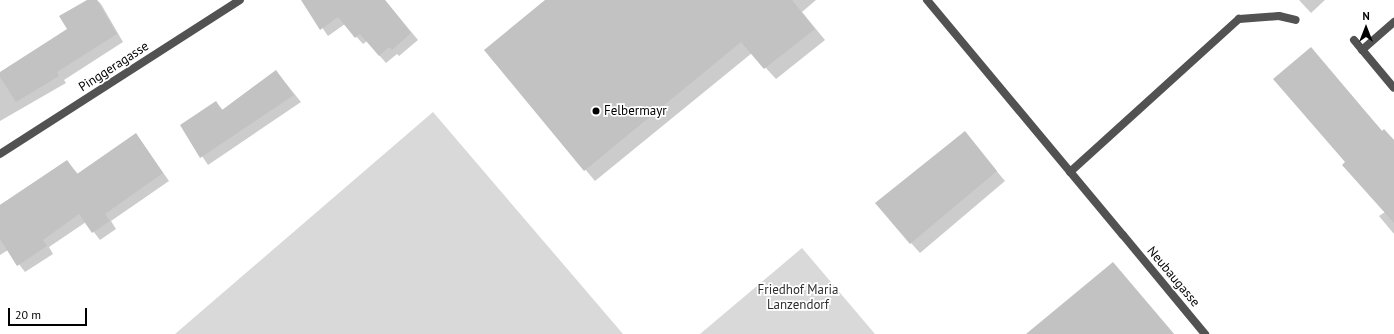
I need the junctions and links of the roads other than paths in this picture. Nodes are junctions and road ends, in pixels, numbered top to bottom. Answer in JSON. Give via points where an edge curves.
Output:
{"nodes":[{"id":1,"x":240,"y":0,"type":"edge"},
{"id":2,"x":927,"y":0,"type":"edge"},
{"id":3,"x":1296,"y":20,"type":"dead end"},
{"id":4,"x":1394,"y":22,"type":"edge"},
{"id":5,"x":1354,"y":40,"type":"dead end"},
{"id":6,"x":1362,"y":50,"type":"junction"},
{"id":7,"x":1394,"y":88,"type":"edge"},
{"id":8,"x":0,"y":154,"type":"edge"},
{"id":9,"x":1070,"y":172,"type":"junction"},
{"id":10,"x":1205,"y":334,"type":"edge"}],
"edges":[{"from":1,"to":8,"type":"street","name":"Pinggeragasse"},
{"from":2,"to":9,"type":"street","name":"Neubaugasse"},
{"from":3,"to":9,"type":"street","via":[[1279,16],[1239,19]]},
{"from":4,"to":6,"type":"street"},
{"from":5,"to":6,"type":"street"},
{"from":6,"to":7,"type":"street"},
{"from":9,"to":10,"type":"street","name":"Neubaugasse"}]}
